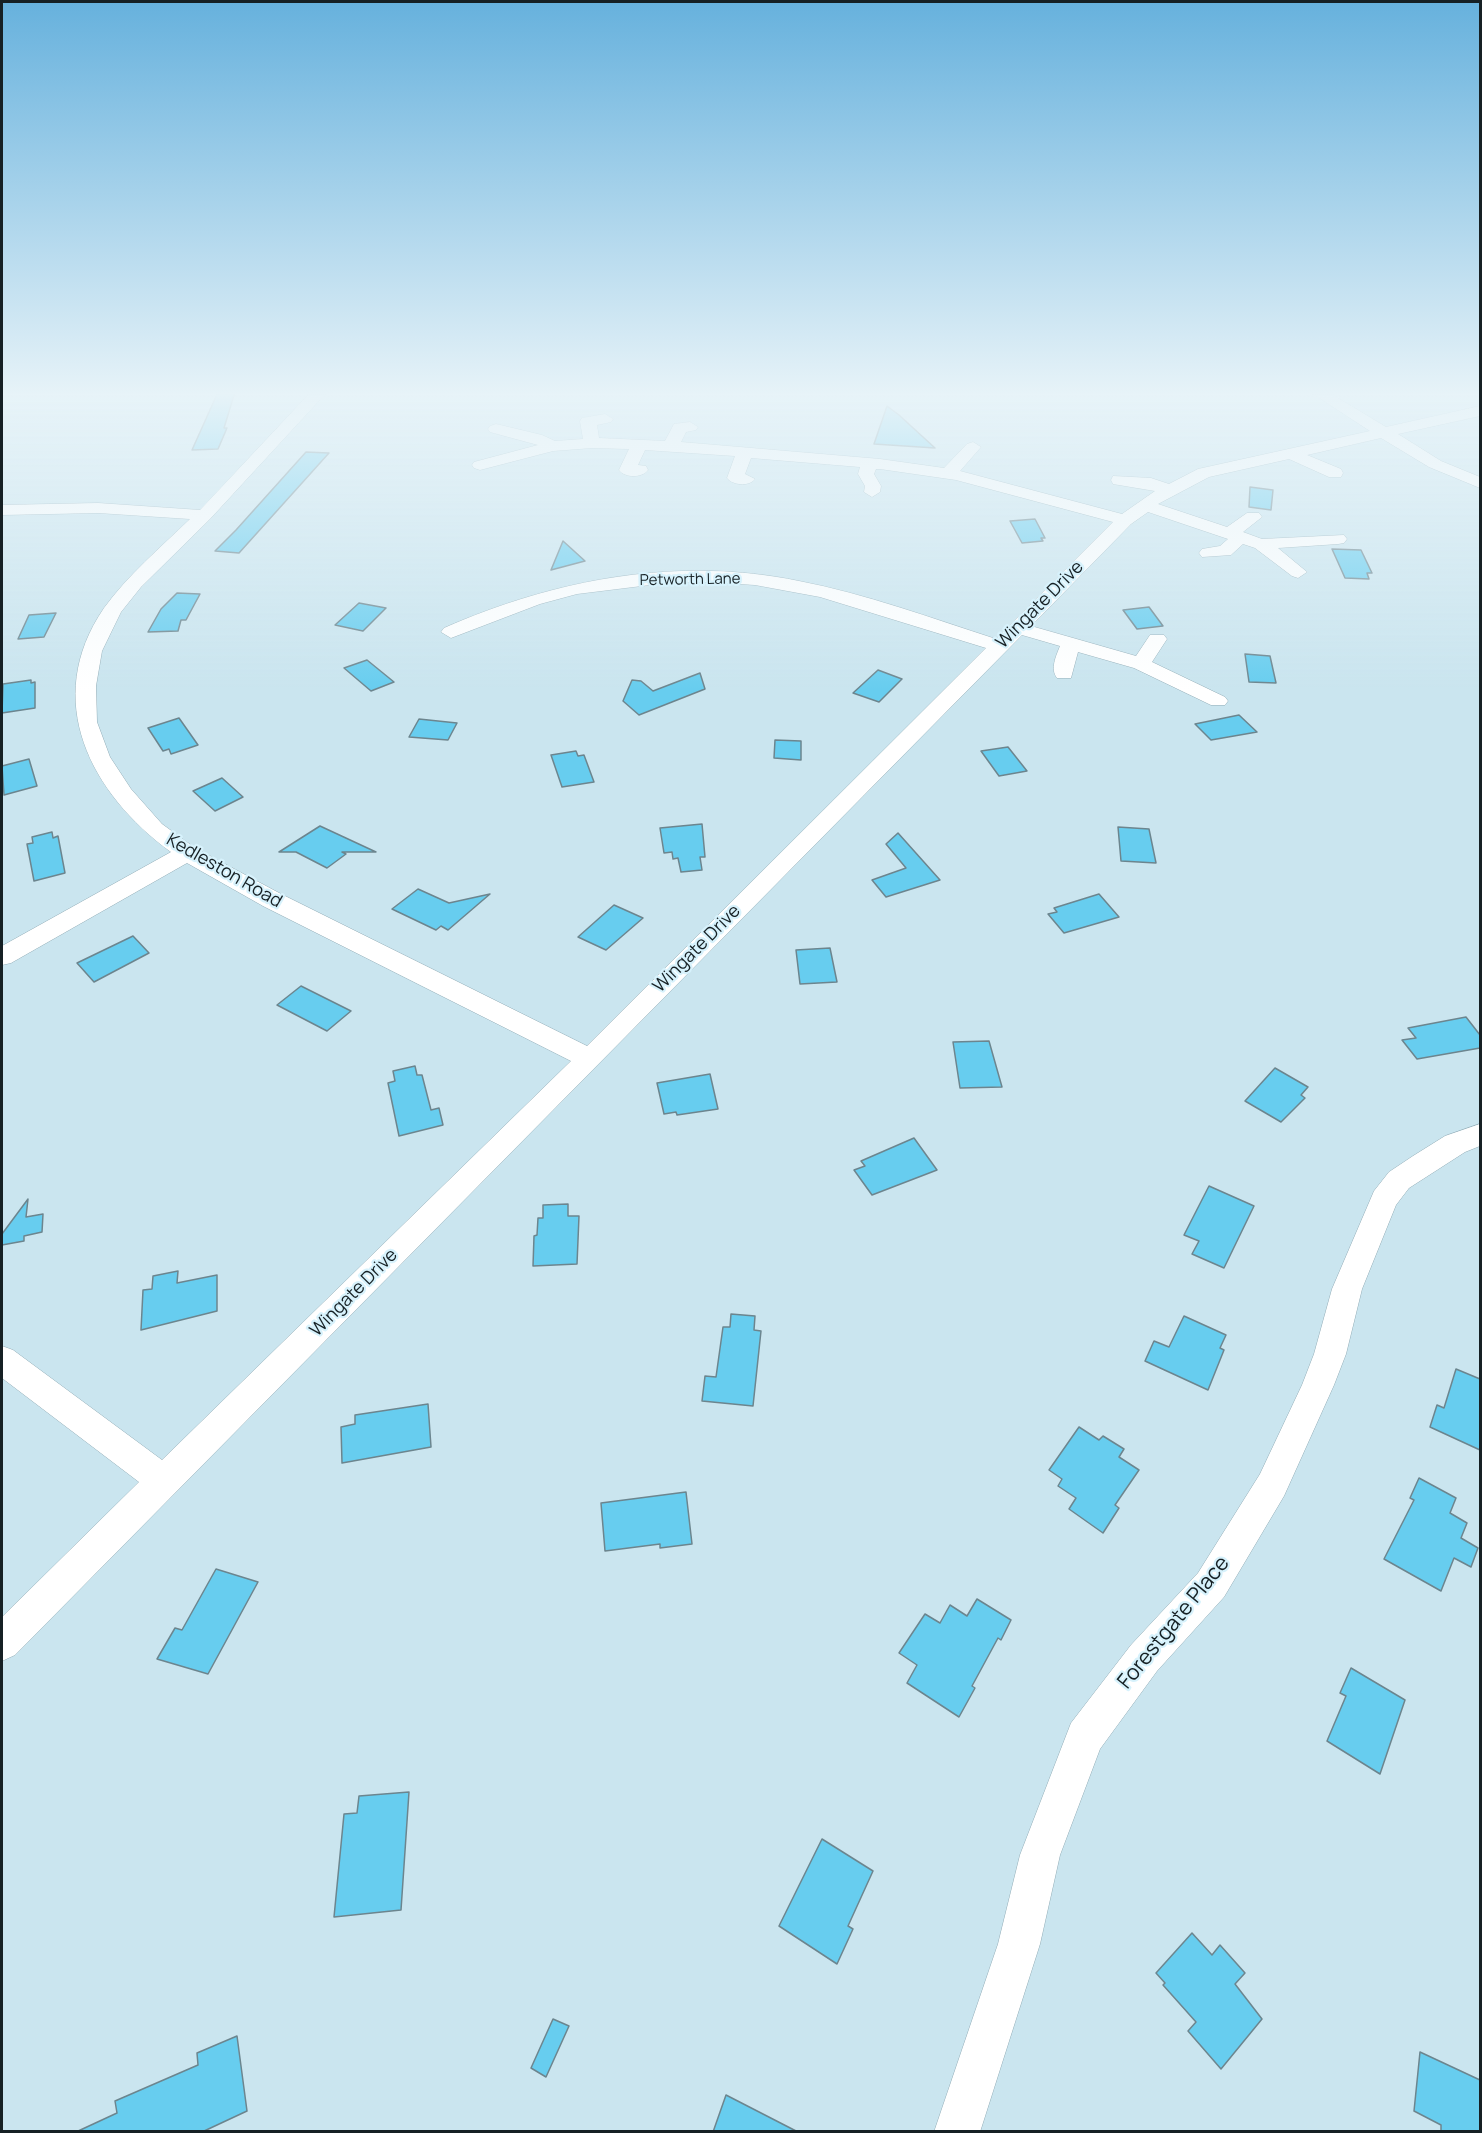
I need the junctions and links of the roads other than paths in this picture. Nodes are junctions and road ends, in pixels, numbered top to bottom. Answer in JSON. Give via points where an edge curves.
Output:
{"nodes":[{"id":1,"x":226,"y":492,"type":"edge"},
{"id":2,"x":1024,"y":492,"type":"edge"},
{"id":3,"x":1167,"y":492,"type":"edge"},
{"id":4,"x":1046,"y":497,"type":"junction"},
{"id":5,"x":1028,"y":509,"type":"dead end"},
{"id":6,"x":2,"y":510,"type":"edge"},
{"id":7,"x":1135,"y":513,"type":"junction"},
{"id":8,"x":204,"y":515,"type":"junction"},
{"id":9,"x":1253,"y":517,"type":"dead end"},
{"id":10,"x":1235,"y":536,"type":"junction"},
{"id":11,"x":1338,"y":539,"type":"dead end"},
{"id":12,"x":1261,"y":544,"type":"junction"},
{"id":13,"x":1208,"y":553,"type":"dead end"},
{"id":14,"x":1298,"y":572,"type":"dead end"},
{"id":15,"x":1018,"y":628,"type":"junction"},
{"id":16,"x":451,"y":632,"type":"dead end"},
{"id":17,"x":1156,"y":639,"type":"dead end"},
{"id":18,"x":1071,"y":644,"type":"junction"},
{"id":19,"x":999,"y":646,"type":"junction"},
{"id":20,"x":1141,"y":664,"type":"junction"},
{"id":21,"x":1064,"y":674,"type":"dead end"},
{"id":22,"x":1218,"y":701,"type":"dead end"},
{"id":23,"x":187,"y":853,"type":"junction"},
{"id":24,"x":2,"y":957,"type":"edge"},
{"id":25,"x":590,"y":1059,"type":"junction"},
{"id":26,"x":1480,"y":1135,"type":"edge"},
{"id":27,"x":2,"y":1360,"type":"edge"},
{"id":28,"x":164,"y":1481,"type":"junction"},
{"id":29,"x":2,"y":1642,"type":"edge"},
{"id":30,"x":961,"y":2130,"type":"edge"}],
"edges":[{"from":1,"to":8,"type":"street","name":"Kedleston Road"},
{"from":2,"to":4,"type":"street"},
{"from":3,"to":7,"type":"street","name":"Wingate Drive"},
{"from":4,"to":5,"type":"street"},
{"from":4,"to":7,"type":"street"},
{"from":6,"to":8,"type":"street","via":[[98,508]]},
{"from":7,"to":10,"type":"street"},
{"from":7,"to":15,"type":"street","name":"Wingate Drive"},
{"from":8,"to":23,"type":"street","name":"Kedleston Road","via":[[134,583],[112,611],[92,651],[86,686],[87,722],[99,758],[122,793],[148,822]]},
{"from":9,"to":10,"type":"street"},
{"from":10,"to":12,"type":"street"},
{"from":10,"to":13,"type":"street","via":[[1225,551]]},
{"from":11,"to":12,"type":"street"},
{"from":12,"to":14,"type":"street"},
{"from":15,"to":18,"type":"street"},
{"from":15,"to":19,"type":"street","name":"Wingate Drive"},
{"from":16,"to":19,"type":"street","name":"Petworth Lane","via":[[476,620],[561,594],[621,582],[702,577],[752,579],[826,592]]},
{"from":17,"to":20,"type":"street"},
{"from":18,"to":20,"type":"street"},
{"from":18,"to":21,"type":"street"},
{"from":19,"to":25,"type":"street","name":"Wingate Drive"},
{"from":20,"to":22,"type":"street"},
{"from":23,"to":24,"type":"street"},
{"from":23,"to":25,"type":"street","name":"Kedleston Road","via":[[272,900]]},
{"from":25,"to":28,"type":"street","name":"Wingate Drive"},
{"from":26,"to":30,"type":"street","name":"Forestgate Place","via":[[1455,1144],[1399,1180],[1384,1199],[1347,1289],[1318,1385],[1272,1485],[1210,1586],[1144,1658],[1085,1737],[1040,1855],[1019,1944]]},
{"from":27,"to":28,"type":"street"},
{"from":28,"to":29,"type":"street","name":"Wingate Drive"}]}
